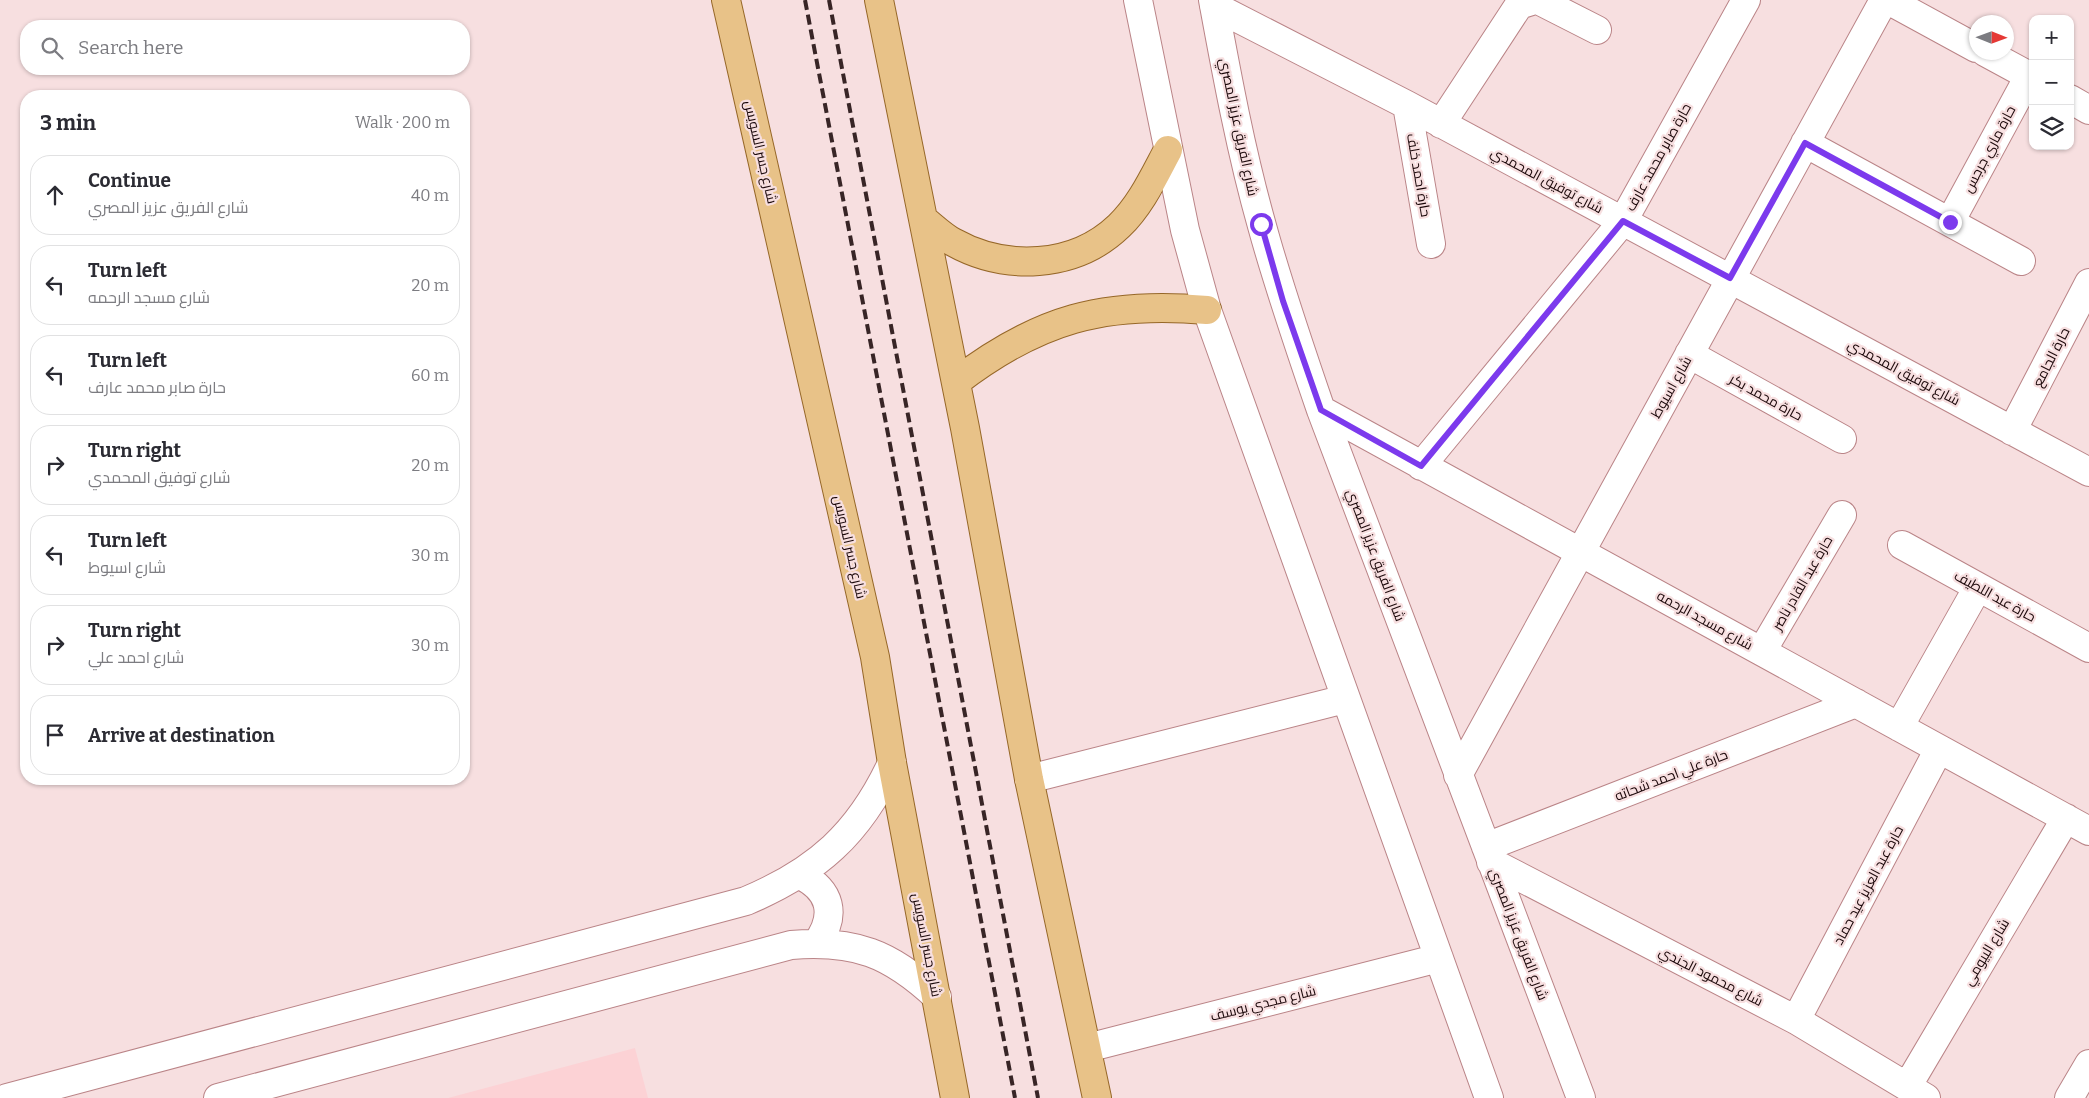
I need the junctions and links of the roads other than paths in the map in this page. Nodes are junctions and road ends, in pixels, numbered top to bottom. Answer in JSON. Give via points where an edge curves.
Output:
{"nodes":[{"id":1,"x":726,"y":0,"type":"edge"},
{"id":2,"x":879,"y":0,"type":"edge"},
{"id":3,"x":1138,"y":0,"type":"edge"},
{"id":4,"x":1536,"y":0,"type":"edge"},
{"id":5,"x":1746,"y":0,"type":"edge"},
{"id":6,"x":1884,"y":0,"type":"edge"},
{"id":7,"x":1888,"y":0,"type":"edge"},
{"id":8,"x":1214,"y":3,"type":"edge"},
{"id":9,"x":1597,"y":30,"type":"dead end"},
{"id":10,"x":1969,"y":44,"type":"edge"},
{"id":11,"x":2000,"y":60,"type":"edge"},
{"id":12,"x":2029,"y":76,"type":"edge"},
{"id":13,"x":2029,"y":81,"type":"edge"},
{"id":14,"x":2074,"y":101,"type":"edge"},
{"id":15,"x":1407,"y":105,"type":"junction"},
{"id":16,"x":2089,"y":110,"type":"edge"},
{"id":17,"x":1441,"y":124,"type":"junction"},
{"id":18,"x":1805,"y":143,"type":"junction"},
{"id":19,"x":1168,"y":150,"type":"junction"},
{"id":20,"x":923,"y":219,"type":"junction"},
{"id":21,"x":1623,"y":221,"type":"junction"},
{"id":22,"x":1950,"y":222,"type":"junction"},
{"id":23,"x":1431,"y":244,"type":"dead end"},
{"id":24,"x":2021,"y":261,"type":"dead end"},
{"id":25,"x":1730,"y":278,"type":"junction"},
{"id":26,"x":2089,"y":283,"type":"edge"},
{"id":27,"x":1206,"y":310,"type":"junction"},
{"id":28,"x":1689,"y":354,"type":"junction"},
{"id":29,"x":956,"y":382,"type":"junction"},
{"id":30,"x":1321,"y":410,"type":"junction"},
{"id":31,"x":2012,"y":431,"type":"junction"},
{"id":32,"x":1842,"y":439,"type":"dead end"},
{"id":33,"x":1421,"y":466,"type":"junction"},
{"id":34,"x":2089,"y":472,"type":"edge"},
{"id":35,"x":1842,"y":515,"type":"dead end"},
{"id":36,"x":1902,"y":545,"type":"dead end"},
{"id":37,"x":1580,"y":551,"type":"junction"},
{"id":38,"x":1978,"y":586,"type":"junction"},
{"id":39,"x":2089,"y":648,"type":"edge"},
{"id":40,"x":1762,"y":651,"type":"junction"},
{"id":41,"x":1345,"y":699,"type":"junction"},
{"id":42,"x":1856,"y":703,"type":"junction"},
{"id":43,"x":1899,"y":727,"type":"junction"},
{"id":44,"x":1939,"y":749,"type":"junction"},
{"id":45,"x":892,"y":763,"type":"junction"},
{"id":46,"x":1458,"y":775,"type":"junction"},
{"id":47,"x":1030,"y":779,"type":"junction"},
{"id":48,"x":2082,"y":823,"type":"edge"},
{"id":49,"x":1489,"y":854,"type":"junction"},
{"id":50,"x":800,"y":875,"type":"junction"},
{"id":51,"x":817,"y":943,"type":"junction"},
{"id":52,"x":1439,"y":958,"type":"junction"},
{"id":53,"x":937,"y":997,"type":"junction"},
{"id":54,"x":1796,"y":1020,"type":"junction"},
{"id":55,"x":1087,"y":1048,"type":"junction"},
{"id":56,"x":2089,"y":1064,"type":"edge"},
{"id":57,"x":1903,"y":1090,"type":"edge"},
{"id":58,"x":7,"y":1098,"type":"edge"},
{"id":59,"x":218,"y":1098,"type":"edge"},
{"id":60,"x":955,"y":1098,"type":"edge"},
{"id":61,"x":1097,"y":1098,"type":"edge"},
{"id":62,"x":1489,"y":1098,"type":"edge"},
{"id":63,"x":1581,"y":1098,"type":"edge"},
{"id":64,"x":2069,"y":1098,"type":"edge"}],
"edges":[{"from":1,"to":45,"type":"main road","name":"شارع جسر السويس","via":[[875,657]]},
{"from":2,"to":20,"type":"main road"},
{"from":3,"to":19,"type":"street"},
{"from":4,"to":9,"type":"street"},
{"from":4,"to":17,"type":"street","via":[[1519,5]]},
{"from":5,"to":21,"type":"street","name":"حارة صابر محمد عارف"},
{"from":6,"to":18,"type":"street","name":"شارع اسيوط"},
{"from":7,"to":10,"type":"street"},
{"from":8,"to":15,"type":"street","name":"شارع توفيق المحمدي"},
{"from":8,"to":30,"type":"street","name":"شارع الفريق عزيز المصري","via":[[1239,134],[1261,224],[1283,301]]},
{"from":11,"to":12,"type":"street"},
{"from":13,"to":22,"type":"street","name":"حارة ماري جرجس"},
{"from":14,"to":16,"type":"street"},
{"from":15,"to":17,"type":"street","name":"شارع توفيق المحمدي"},
{"from":15,"to":23,"type":"street","name":"حارة احمد خلف"},
{"from":17,"to":21,"type":"street","name":"شارع توفيق المحمدي"},
{"from":18,"to":22,"type":"street"},
{"from":18,"to":25,"type":"street","name":"شارع اسيوط"},
{"from":19,"to":20,"type":"main road","via":[[1141,199],[1119,226],[1089,247],[1055,259],[1019,262],[984,256],[951,242]]},
{"from":19,"to":27,"type":"street"},
{"from":20,"to":29,"type":"main road"},
{"from":21,"to":25,"type":"street","name":"شارع توفيق المحمدي"},
{"from":21,"to":33,"type":"street","name":"حارة صابر محمد عارف"},
{"from":22,"to":24,"type":"street"},
{"from":25,"to":28,"type":"street","name":"شارع اسيوط"},
{"from":25,"to":31,"type":"street","name":"شارع توفيق المحمدي"},
{"from":26,"to":31,"type":"street","name":"حارة الجامع"},
{"from":27,"to":29,"type":"main road","via":[[1129,308],[1092,314],[1020,340]]},
{"from":27,"to":41,"type":"street"},
{"from":28,"to":32,"type":"street","name":"حارة محمد بكر"},
{"from":28,"to":37,"type":"street","name":"شارع اسيوط"},
{"from":29,"to":47,"type":"main road"},
{"from":30,"to":33,"type":"street","name":"شارع مسجد الرحمه"},
{"from":30,"to":46,"type":"street","name":"شارع الفريق عزيز المصري"},
{"from":31,"to":34,"type":"street","name":"شارع توفيق المحمدي"},
{"from":33,"to":37,"type":"street","name":"شارع مسجد الرحمه"},
{"from":35,"to":40,"type":"street","name":"حارة عبد القادر ناصر"},
{"from":36,"to":38,"type":"street","name":"حارة عبد اللطيف"},
{"from":37,"to":40,"type":"street","name":"شارع مسجد الرحمه"},
{"from":37,"to":46,"type":"street","name":"شارع اسيوط"},
{"from":38,"to":39,"type":"street","name":"حارة عبد اللطيف"},
{"from":38,"to":43,"type":"street"},
{"from":40,"to":42,"type":"street","name":"شارع مسجد الرحمه"},
{"from":41,"to":47,"type":"street"},
{"from":41,"to":52,"type":"street"},
{"from":42,"to":43,"type":"street","name":"شارع مسجد الرحمه"},
{"from":42,"to":49,"type":"street","name":"حارة علي احمد شحاته"},
{"from":43,"to":44,"type":"street","name":"شارع مسجد الرحمه"},
{"from":44,"to":48,"type":"street","name":"شارع مسجد الرحمه"},
{"from":44,"to":54,"type":"street","name":"حارة عبد العزيز عيد حماد"},
{"from":45,"to":50,"type":"street","via":[[864,814],[840,841]]},
{"from":45,"to":53,"type":"main road","name":"شارع جسر السويس"},
{"from":46,"to":49,"type":"street","name":"شارع الفريق عزيز المصري"},
{"from":47,"to":55,"type":"main road"},
{"from":48,"to":57,"type":"street","name":"شارع البيومي"},
{"from":49,"to":54,"type":"street","name":"شارع محمود الجندي"},
{"from":49,"to":63,"type":"street","name":"شارع الفريق عزيز المصري"},
{"from":50,"to":51,"type":"street","via":[[820,888],[826,898],[828,922]]},
{"from":50,"to":58,"type":"street","via":[[746,901]]},
{"from":51,"to":53,"type":"street","via":[[852,947],[895,963]]},
{"from":51,"to":59,"type":"street","via":[[790,945]]},
{"from":52,"to":55,"type":"street","name":"شارع مجدي يوسف"},
{"from":52,"to":62,"type":"street"},
{"from":53,"to":60,"type":"main road","name":"شارع جسر السويس"},
{"from":54,"to":57,"type":"street","name":"شارع محمود الجندي"},
{"from":55,"to":61,"type":"main road"},
{"from":56,"to":64,"type":"street"}]}
